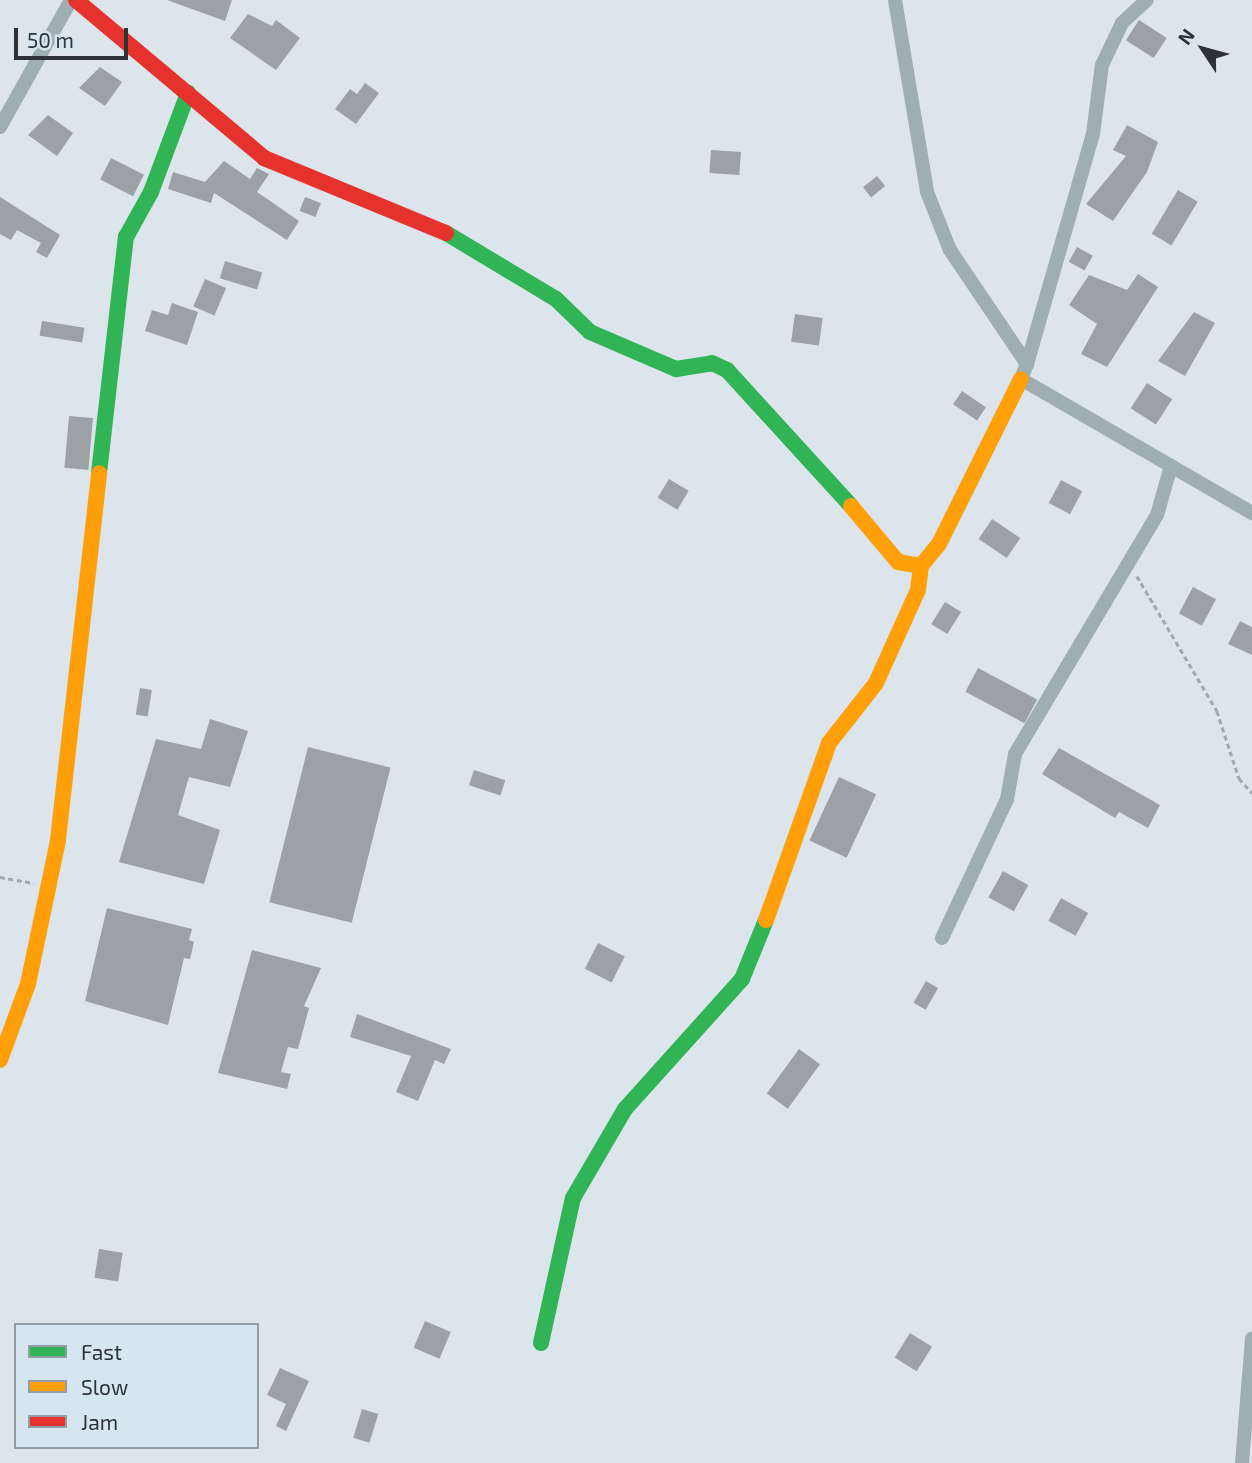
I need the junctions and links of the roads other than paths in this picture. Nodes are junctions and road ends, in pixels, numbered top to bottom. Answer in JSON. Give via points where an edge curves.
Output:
{"nodes":[{"id":1,"x":71,"y":0,"type":"edge"},
{"id":2,"x":76,"y":0,"type":"edge"},
{"id":3,"x":895,"y":0,"type":"edge"},
{"id":4,"x":1147,"y":0,"type":"edge"},
{"id":5,"x":188,"y":93,"type":"junction"},
{"id":6,"x":0,"y":127,"type":"edge"},
{"id":7,"x":1027,"y":364,"type":"junction"},
{"id":8,"x":1021,"y":379,"type":"junction"},
{"id":9,"x":1171,"y":466,"type":"junction"},
{"id":10,"x":1252,"y":513,"type":"edge"},
{"id":11,"x":921,"y":566,"type":"junction"},
{"id":12,"x":942,"y":938,"type":"dead end"},
{"id":13,"x":0,"y":1060,"type":"edge"},
{"id":14,"x":1252,"y":1338,"type":"edge"},
{"id":15,"x":541,"y":1343,"type":"dead end"},
{"id":16,"x":1242,"y":1463,"type":"edge"}],
"edges":[{"from":1,"to":6,"type":"street"},
{"from":2,"to":5,"type":"street"},
{"from":3,"to":7,"type":"street","via":[[927,192],[950,250]]},
{"from":4,"to":7,"type":"street","via":[[1122,23],[1102,65],[1093,134]]},
{"from":5,"to":11,"type":"street","via":[[264,158],[474,244],[556,299],[590,332],[676,369],[712,363],[727,370],[801,446],[889,553],[898,562]]},
{"from":5,"to":13,"type":"street","via":[[151,192],[126,237],[50,879],[28,984]]},
{"from":7,"to":8,"type":"street"},
{"from":8,"to":9,"type":"street"},
{"from":8,"to":11,"type":"street","via":[[939,544]]},
{"from":9,"to":10,"type":"street"},
{"from":9,"to":12,"type":"street","via":[[1157,515],[1015,754],[1007,799]]},
{"from":11,"to":15,"type":"street","via":[[918,590],[876,683],[829,743],[798,843],[742,979],[625,1109],[573,1198]]},
{"from":14,"to":16,"type":"street"}]}
